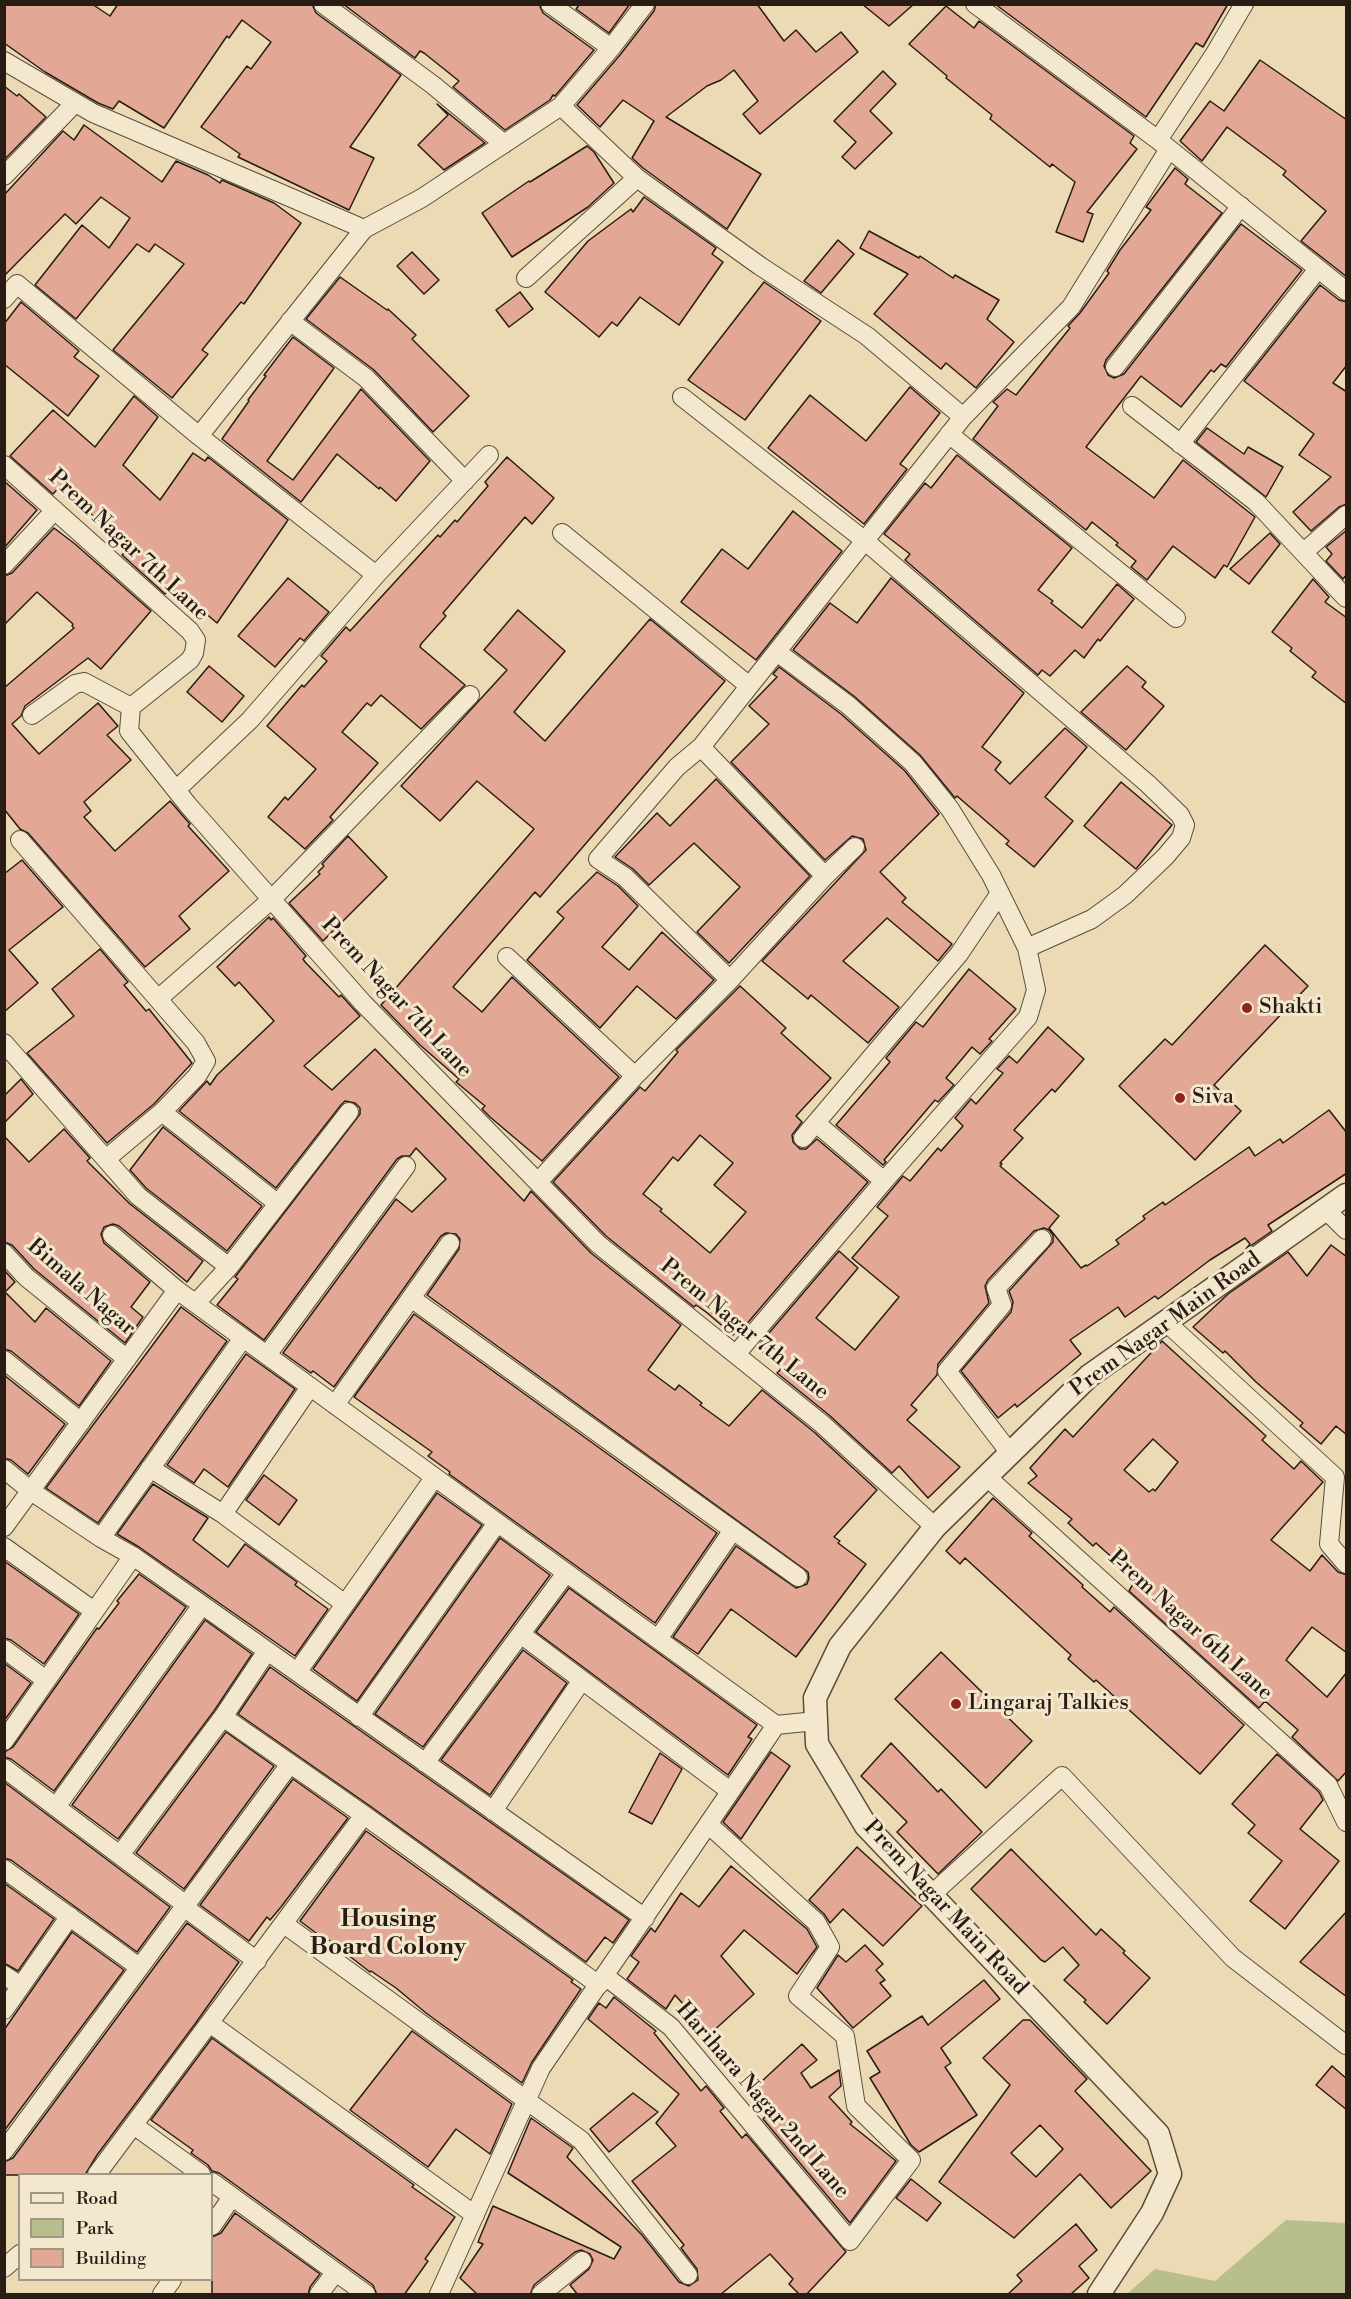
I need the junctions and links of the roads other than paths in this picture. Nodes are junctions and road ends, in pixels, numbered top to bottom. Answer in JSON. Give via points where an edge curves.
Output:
{"nodes":[{"id":1,"x":323,"y":4,"type":"edge"},
{"id":2,"x":550,"y":4,"type":"edge"},
{"id":3,"x":645,"y":4,"type":"edge"},
{"id":4,"x":975,"y":4,"type":"edge"},
{"id":5,"x":1244,"y":4,"type":"edge"},
{"id":6,"x":611,"y":48,"type":"junction"},
{"id":7,"x":4,"y":61,"type":"edge"},
{"id":8,"x":75,"y":103,"type":"junction"},
{"id":9,"x":561,"y":106,"type":"junction"},
{"id":10,"x":504,"y":144,"type":"junction"},
{"id":11,"x":1164,"y":144,"type":"junction"},
{"id":12,"x":4,"y":176,"type":"edge"},
{"id":13,"x":638,"y":178,"type":"junction"},
{"id":14,"x":1241,"y":206,"type":"junction"},
{"id":15,"x":364,"y":229,"type":"junction"},
{"id":16,"x":1318,"y":269,"type":"junction"},
{"id":17,"x":526,"y":279,"type":"dead end"},
{"id":18,"x":1347,"y":291,"type":"edge"},
{"id":19,"x":4,"y":299,"type":"edge"},
{"id":20,"x":290,"y":321,"type":"junction"},
{"id":21,"x":1115,"y":367,"type":"dead end"},
{"id":22,"x":682,"y":397,"type":"dead end"},
{"id":23,"x":1132,"y":406,"type":"dead end"},
{"id":24,"x":963,"y":417,"type":"junction"},
{"id":25,"x":949,"y":434,"type":"junction"},
{"id":26,"x":199,"y":436,"type":"junction"},
{"id":27,"x":1180,"y":444,"type":"junction"},
{"id":28,"x":489,"y":454,"type":"dead end"},
{"id":29,"x":4,"y":465,"type":"edge"},
{"id":30,"x":465,"y":481,"type":"junction"},
{"id":31,"x":55,"y":510,"type":"junction"},
{"id":32,"x":1347,"y":515,"type":"edge"},
{"id":33,"x":562,"y":533,"type":"dead end"},
{"id":34,"x":864,"y":540,"type":"junction"},
{"id":35,"x":1304,"y":552,"type":"junction"},
{"id":36,"x":4,"y":565,"type":"edge"},
{"id":37,"x":376,"y":574,"type":"junction"},
{"id":38,"x":1347,"y":598,"type":"edge"},
{"id":39,"x":1176,"y":618,"type":"dead end"},
{"id":40,"x":777,"y":652,"type":"junction"},
{"id":41,"x":748,"y":685,"type":"junction"},
{"id":42,"x":470,"y":695,"type":"dead end"},
{"id":43,"x":131,"y":707,"type":"junction"},
{"id":44,"x":32,"y":715,"type":"dead end"},
{"id":45,"x":700,"y":747,"type":"junction"},
{"id":46,"x":176,"y":790,"type":"junction"},
{"id":47,"x":20,"y":840,"type":"dead end"},
{"id":48,"x":855,"y":847,"type":"dead end"},
{"id":49,"x":825,"y":876,"type":"junction"},
{"id":50,"x":1000,"y":893,"type":"junction"},
{"id":51,"x":272,"y":899,"type":"junction"},
{"id":52,"x":1027,"y":948,"type":"junction"},
{"id":53,"x":507,"y":957,"type":"dead end"},
{"id":54,"x":730,"y":980,"type":"junction"},
{"id":55,"x":158,"y":999,"type":"junction"},
{"id":56,"x":4,"y":1042,"type":"edge"},
{"id":57,"x":635,"y":1076,"type":"junction"},
{"id":58,"x":162,"y":1112,"type":"junction"},
{"id":59,"x":349,"y":1112,"type":"dead end"},
{"id":60,"x":816,"y":1123,"type":"junction"},
{"id":61,"x":803,"y":1138,"type":"dead end"},
{"id":62,"x":106,"y":1159,"type":"junction"},
{"id":63,"x":406,"y":1166,"type":"dead end"},
{"id":64,"x":884,"y":1181,"type":"junction"},
{"id":65,"x":538,"y":1182,"type":"junction"},
{"id":66,"x":1347,"y":1196,"type":"edge"},
{"id":67,"x":277,"y":1203,"type":"junction"},
{"id":68,"x":1324,"y":1209,"type":"junction"},
{"id":69,"x":1347,"y":1230,"type":"edge"},
{"id":70,"x":112,"y":1235,"type":"dead end"},
{"id":71,"x":1042,"y":1239,"type":"dead end"},
{"id":72,"x":450,"y":1243,"type":"dead end"},
{"id":73,"x":4,"y":1253,"type":"edge"},
{"id":74,"x":228,"y":1267,"type":"junction"},
{"id":75,"x":177,"y":1290,"type":"junction"},
{"id":76,"x":411,"y":1298,"type":"junction"},
{"id":77,"x":196,"y":1304,"type":"junction"},
{"id":78,"x":1166,"y":1322,"type":"junction"},
{"id":79,"x":243,"y":1338,"type":"junction"},
{"id":80,"x":737,"y":1353,"type":"junction"},
{"id":81,"x":267,"y":1355,"type":"junction"},
{"id":82,"x":127,"y":1359,"type":"junction"},
{"id":83,"x":4,"y":1360,"type":"edge"},
{"id":84,"x":310,"y":1387,"type":"junction"},
{"id":85,"x":335,"y":1405,"type":"junction"},
{"id":86,"x":81,"y":1422,"type":"junction"},
{"id":87,"x":1010,"y":1453,"type":"junction"},
{"id":88,"x":150,"y":1467,"type":"junction"},
{"id":89,"x":4,"y":1469,"type":"edge"},
{"id":90,"x":987,"y":1477,"type":"junction"},
{"id":91,"x":434,"y":1478,"type":"junction"},
{"id":92,"x":31,"y":1491,"type":"junction"},
{"id":93,"x":223,"y":1514,"type":"junction"},
{"id":94,"x":497,"y":1523,"type":"junction"},
{"id":95,"x":4,"y":1527,"type":"edge"},
{"id":96,"x":935,"y":1527,"type":"junction"},
{"id":97,"x":733,"y":1530,"type":"junction"},
{"id":98,"x":101,"y":1538,"type":"junction"},
{"id":99,"x":4,"y":1546,"type":"edge"},
{"id":100,"x":133,"y":1556,"type":"junction"},
{"id":101,"x":1347,"y":1564,"type":"edge"},
{"id":102,"x":566,"y":1573,"type":"junction"},
{"id":103,"x":798,"y":1576,"type":"dead end"},
{"id":104,"x":345,"y":1604,"type":"junction"},
{"id":105,"x":202,"y":1605,"type":"junction"},
{"id":106,"x":94,"y":1611,"type":"junction"},
{"id":107,"x":522,"y":1635,"type":"junction"},
{"id":108,"x":658,"y":1639,"type":"junction"},
{"id":109,"x":4,"y":1649,"type":"edge"},
{"id":110,"x":267,"y":1651,"type":"junction"},
{"id":111,"x":298,"y":1671,"type":"junction"},
{"id":112,"x":46,"y":1680,"type":"junction"},
{"id":113,"x":582,"y":1680,"type":"junction"},
{"id":114,"x":359,"y":1717,"type":"junction"},
{"id":115,"x":223,"y":1718,"type":"junction"},
{"id":116,"x":816,"y":1720,"type":"junction"},
{"id":117,"x":776,"y":1725,"type":"junction"},
{"id":118,"x":4,"y":1741,"type":"edge"},
{"id":119,"x":290,"y":1764,"type":"junction"},
{"id":120,"x":425,"y":1764,"type":"junction"},
{"id":121,"x":4,"y":1768,"type":"edge"},
{"id":122,"x":730,"y":1791,"type":"junction"},
{"id":123,"x":56,"y":1807,"type":"junction"},
{"id":124,"x":493,"y":1811,"type":"junction"},
{"id":125,"x":364,"y":1815,"type":"junction"},
{"id":126,"x":1347,"y":1822,"type":"edge"},
{"id":127,"x":708,"y":1824,"type":"junction"},
{"id":128,"x":120,"y":1855,"type":"junction"},
{"id":129,"x":4,"y":1869,"type":"edge"},
{"id":130,"x":931,"y":1895,"type":"junction"},
{"id":131,"x":185,"y":1906,"type":"junction"},
{"id":132,"x":70,"y":1916,"type":"junction"},
{"id":133,"x":645,"y":1918,"type":"junction"},
{"id":134,"x":284,"y":1924,"type":"junction"},
{"id":135,"x":257,"y":1961,"type":"junction"},
{"id":136,"x":139,"y":1967,"type":"junction"},
{"id":137,"x":4,"y":1975,"type":"edge"},
{"id":138,"x":602,"y":1980,"type":"junction"},
{"id":139,"x":21,"y":1986,"type":"junction"},
{"id":140,"x":4,"y":2010,"type":"edge"},
{"id":141,"x":211,"y":2024,"type":"junction"},
{"id":142,"x":1347,"y":2045,"type":"edge"},
{"id":143,"x":526,"y":2099,"type":"junction"},
{"id":144,"x":135,"y":2126,"type":"junction"},
{"id":145,"x":4,"y":2151,"type":"edge"},
{"id":146,"x":99,"y":2173,"type":"edge"},
{"id":147,"x":198,"y":2173,"type":"edge"},
{"id":148,"x":213,"y":2183,"type":"edge"},
{"id":149,"x":232,"y":2197,"type":"junction"},
{"id":150,"x":475,"y":2214,"type":"junction"},
{"id":151,"x":213,"y":2225,"type":"edge"},
{"id":152,"x":18,"y":2256,"type":"edge"},
{"id":153,"x":582,"y":2261,"type":"dead end"},
{"id":154,"x":4,"y":2268,"type":"edge"},
{"id":155,"x":335,"y":2273,"type":"junction"},
{"id":156,"x":688,"y":2275,"type":"dead end"},
{"id":157,"x":319,"y":2295,"type":"edge"},
{"id":158,"x":366,"y":2295,"type":"edge"},
{"id":159,"x":439,"y":2295,"type":"edge"},
{"id":160,"x":541,"y":2295,"type":"edge"},
{"id":161,"x":1099,"y":2295,"type":"edge"}],
"edges":[{"from":1,"to":10,"type":"street","via":[[433,85]]},
{"from":2,"to":6,"type":"street"},
{"from":3,"to":6,"type":"street"},
{"from":4,"to":11,"type":"street"},
{"from":5,"to":11,"type":"street"},
{"from":6,"to":9,"type":"street"},
{"from":7,"to":8,"type":"street"},
{"from":8,"to":12,"type":"street"},
{"from":8,"to":15,"type":"street"},
{"from":9,"to":10,"type":"street"},
{"from":9,"to":13,"type":"street"},
{"from":10,"to":15,"type":"street","via":[[422,198]]},
{"from":11,"to":14,"type":"street"},
{"from":11,"to":24,"type":"street","via":[[1071,307]]},
{"from":13,"to":17,"type":"street"},
{"from":13,"to":24,"type":"street","via":[[760,266],[867,336]]},
{"from":14,"to":16,"type":"street"},
{"from":14,"to":21,"type":"street"},
{"from":15,"to":20,"type":"street"},
{"from":16,"to":18,"type":"street"},
{"from":16,"to":27,"type":"street"},
{"from":19,"to":26,"type":"street","via":[[17,284]]},
{"from":20,"to":26,"type":"street"},
{"from":20,"to":30,"type":"street","via":[[366,378]]},
{"from":22,"to":34,"type":"street"},
{"from":23,"to":27,"type":"street"},
{"from":24,"to":25,"type":"street"},
{"from":25,"to":34,"type":"street"},
{"from":25,"to":39,"type":"street"},
{"from":26,"to":37,"type":"street"},
{"from":27,"to":35,"type":"street","via":[[1256,502]]},
{"from":28,"to":30,"type":"street"},
{"from":29,"to":31,"type":"street","name":"Prem Nagar 7th Lane"},
{"from":30,"to":37,"type":"street"},
{"from":31,"to":36,"type":"street"},
{"from":31,"to":43,"type":"street","name":"Prem Nagar 7th Lane","via":[[196,640],[190,660]]},
{"from":32,"to":35,"type":"street"},
{"from":33,"to":41,"type":"street"},
{"from":34,"to":40,"type":"street"},
{"from":34,"to":52,"type":"street","via":[[1148,784],[1185,825],[1165,857],[1125,895],[1092,919]]},
{"from":35,"to":38,"type":"street"},
{"from":37,"to":46,"type":"street","via":[[250,720]]},
{"from":40,"to":41,"type":"street"},
{"from":40,"to":50,"type":"street","via":[[848,705],[913,764],[950,809]]},
{"from":41,"to":45,"type":"street"},
{"from":42,"to":51,"type":"street"},
{"from":43,"to":44,"type":"street","via":[[84,682],[75,684]]},
{"from":43,"to":46,"type":"street","name":"Prem Nagar 7th Lane","via":[[129,731]]},
{"from":45,"to":49,"type":"street"},
{"from":45,"to":54,"type":"street","via":[[677,767],[598,859],[625,877]]},
{"from":46,"to":51,"type":"street","name":"Prem Nagar 7th Lane"},
{"from":47,"to":55,"type":"street"},
{"from":48,"to":49,"type":"street"},
{"from":49,"to":54,"type":"street"},
{"from":50,"to":52,"type":"street"},
{"from":50,"to":60,"type":"street","via":[[959,954]]},
{"from":51,"to":55,"type":"street"},
{"from":51,"to":65,"type":"street","name":"Prem Nagar 7th Lane","via":[[363,1003]]},
{"from":52,"to":64,"type":"street","via":[[1036,990],[1028,1017]]},
{"from":53,"to":57,"type":"street"},
{"from":54,"to":57,"type":"street"},
{"from":55,"to":58,"type":"street","via":[[196,1043],[206,1061]]},
{"from":56,"to":62,"type":"street"},
{"from":57,"to":65,"type":"street"},
{"from":58,"to":62,"type":"street"},
{"from":58,"to":67,"type":"street"},
{"from":59,"to":67,"type":"street"},
{"from":60,"to":61,"type":"street"},
{"from":60,"to":64,"type":"street"},
{"from":62,"to":74,"type":"street","via":[[138,1196]]},
{"from":63,"to":81,"type":"street"},
{"from":64,"to":80,"type":"street"},
{"from":65,"to":80,"type":"street","name":"Prem Nagar 7th Lane","via":[[598,1244]]},
{"from":66,"to":68,"type":"street","name":"Prem Nagar Main Road"},
{"from":67,"to":74,"type":"street"},
{"from":68,"to":69,"type":"street"},
{"from":68,"to":78,"type":"street","name":"Prem Nagar Main Road"},
{"from":70,"to":75,"type":"street"},
{"from":71,"to":87,"type":"street","via":[[996,1288],[1002,1305],[946,1371]]},
{"from":72,"to":76,"type":"street"},
{"from":73,"to":82,"type":"street","name":"Bimala Nagar","via":[[26,1277]]},
{"from":74,"to":77,"type":"street"},
{"from":75,"to":77,"type":"street"},
{"from":75,"to":82,"type":"street"},
{"from":76,"to":85,"type":"street"},
{"from":76,"to":97,"type":"street"},
{"from":77,"to":79,"type":"street"},
{"from":78,"to":87,"type":"street","name":"Prem Nagar Main Road","via":[[1089,1376]]},
{"from":78,"to":101,"type":"street","via":[[1335,1477],[1329,1544]]},
{"from":79,"to":81,"type":"street"},
{"from":79,"to":88,"type":"street"},
{"from":80,"to":96,"type":"street","name":"Prem Nagar 7th Lane"},
{"from":81,"to":84,"type":"street"},
{"from":82,"to":86,"type":"street"},
{"from":83,"to":86,"type":"street"},
{"from":84,"to":85,"type":"street"},
{"from":84,"to":93,"type":"street"},
{"from":85,"to":91,"type":"street"},
{"from":86,"to":92,"type":"street"},
{"from":87,"to":90,"type":"street","name":"Prem Nagar Main Road"},
{"from":88,"to":93,"type":"street"},
{"from":88,"to":98,"type":"street"},
{"from":89,"to":92,"type":"street"},
{"from":90,"to":96,"type":"street","name":"Prem Nagar Main Road"},
{"from":90,"to":126,"type":"street","name":"Prem Nagar 6th Lane","via":[[1313,1770],[1328,1785]]},
{"from":91,"to":94,"type":"street"},
{"from":91,"to":104,"type":"street"},
{"from":92,"to":95,"type":"street"},
{"from":92,"to":98,"type":"street"},
{"from":93,"to":104,"type":"street"},
{"from":94,"to":102,"type":"street"},
{"from":94,"to":114,"type":"street"},
{"from":96,"to":116,"type":"street","name":"Prem Nagar Main Road","via":[[840,1646],[815,1698]]},
{"from":97,"to":103,"type":"street"},
{"from":97,"to":108,"type":"street"},
{"from":98,"to":100,"type":"street"},
{"from":99,"to":106,"type":"street"},
{"from":100,"to":105,"type":"street"},
{"from":100,"to":106,"type":"street"},
{"from":102,"to":107,"type":"street"},
{"from":102,"to":108,"type":"street"},
{"from":104,"to":111,"type":"street"},
{"from":105,"to":110,"type":"street"},
{"from":105,"to":123,"type":"street"},
{"from":106,"to":112,"type":"street"},
{"from":107,"to":113,"type":"street"},
{"from":107,"to":120,"type":"street"},
{"from":108,"to":117,"type":"street"},
{"from":109,"to":112,"type":"street"},
{"from":110,"to":111,"type":"street"},
{"from":110,"to":115,"type":"street"},
{"from":111,"to":114,"type":"street"},
{"from":112,"to":118,"type":"street"},
{"from":113,"to":122,"type":"street"},
{"from":113,"to":124,"type":"street"},
{"from":114,"to":120,"type":"street"},
{"from":115,"to":119,"type":"street","name":"Harihara Nagar 2nd Lane"},
{"from":115,"to":128,"type":"street"},
{"from":116,"to":117,"type":"street"},
{"from":116,"to":130,"type":"street","name":"Prem Nagar Main Road","via":[[817,1744],[866,1826]]},
{"from":117,"to":122,"type":"street"},
{"from":119,"to":125,"type":"street","name":"Harihara Nagar 2nd Lane"},
{"from":119,"to":131,"type":"street"},
{"from":120,"to":124,"type":"street"},
{"from":121,"to":123,"type":"street"},
{"from":122,"to":127,"type":"street"},
{"from":123,"to":128,"type":"street"},
{"from":124,"to":133,"type":"street"},
{"from":125,"to":134,"type":"street"},
{"from":125,"to":138,"type":"street","name":"Harihara Nagar 2nd Lane"},
{"from":127,"to":133,"type":"street"},
{"from":127,"to":138,"type":"street","name":"Harihara Nagar 2nd Lane","via":[[816,1922],[830,1947],[798,1996],[845,2036],[856,2106],[911,2160],[850,2241],[671,2027]]},
{"from":128,"to":131,"type":"street"},
{"from":129,"to":132,"type":"street"},
{"from":130,"to":142,"type":"street","via":[[1062,1776],[1233,1958]]},
{"from":130,"to":161,"type":"street","name":"Prem Nagar Main Road","via":[[1158,2134],[1170,2174],[1152,2213]]},
{"from":131,"to":135,"type":"street"},
{"from":131,"to":136,"type":"street"},
{"from":132,"to":136,"type":"street"},
{"from":132,"to":139,"type":"street"},
{"from":133,"to":138,"type":"street"},
{"from":134,"to":135,"type":"street"},
{"from":134,"to":143,"type":"street"},
{"from":135,"to":141,"type":"street"},
{"from":136,"to":145,"type":"street"},
{"from":137,"to":139,"type":"street"},
{"from":138,"to":143,"type":"street","via":[[541,2068]]},
{"from":139,"to":140,"type":"street"},
{"from":141,"to":144,"type":"street"},
{"from":141,"to":150,"type":"street"},
{"from":143,"to":150,"type":"street"},
{"from":143,"to":156,"type":"street","via":[[581,2140]]},
{"from":144,"to":146,"type":"street"},
{"from":144,"to":147,"type":"street"},
{"from":148,"to":149,"type":"street"},
{"from":149,"to":151,"type":"street"},
{"from":149,"to":155,"type":"street"},
{"from":150,"to":159,"type":"street"},
{"from":152,"to":154,"type":"street"},
{"from":153,"to":160,"type":"street"},
{"from":155,"to":157,"type":"street"},
{"from":155,"to":158,"type":"street"}]}
